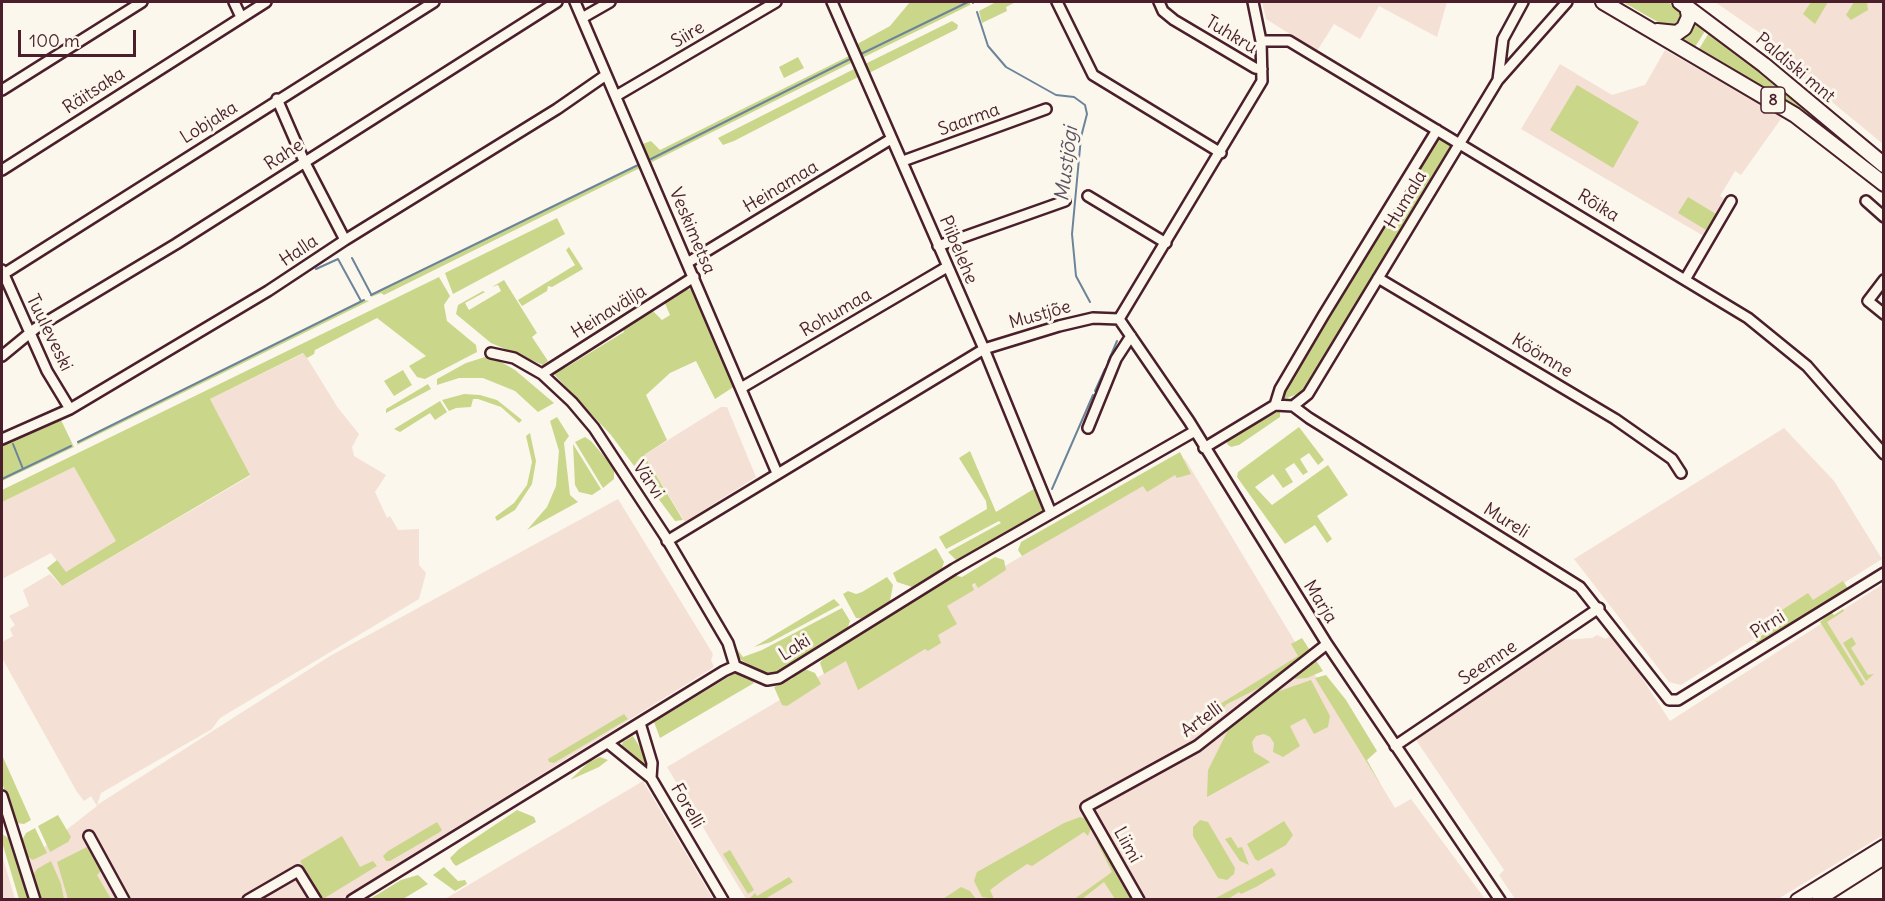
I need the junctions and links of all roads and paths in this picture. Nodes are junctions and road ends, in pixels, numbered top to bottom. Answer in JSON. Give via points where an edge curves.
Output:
{"nodes":[{"id":1,"x":142,"y":2,"type":"edge"},
{"id":2,"x":234,"y":2,"type":"edge"},
{"id":3,"x":266,"y":2,"type":"edge"},
{"id":4,"x":434,"y":2,"type":"edge"},
{"id":5,"x":557,"y":2,"type":"edge"},
{"id":6,"x":574,"y":2,"type":"edge"},
{"id":7,"x":610,"y":2,"type":"edge"},
{"id":8,"x":776,"y":2,"type":"edge"},
{"id":9,"x":832,"y":2,"type":"edge"},
{"id":10,"x":1056,"y":2,"type":"edge"},
{"id":11,"x":1159,"y":2,"type":"edge"},
{"id":12,"x":1253,"y":2,"type":"edge"},
{"id":13,"x":1523,"y":2,"type":"edge"},
{"id":14,"x":1567,"y":2,"type":"edge"},
{"id":15,"x":1603,"y":2,"type":"edge"},
{"id":16,"x":1684,"y":4,"type":"edge"},
{"id":17,"x":241,"y":17,"type":"junction"},
{"id":18,"x":582,"y":18,"type":"junction"},
{"id":19,"x":1652,"y":30,"type":"junction"},
{"id":20,"x":1261,"y":41,"type":"junction"},
{"id":21,"x":1262,"y":69,"type":"junction"},
{"id":22,"x":606,"y":75,"type":"junction"},
{"id":23,"x":1498,"y":80,"type":"junction"},
{"id":24,"x":2,"y":90,"type":"edge"},
{"id":25,"x":616,"y":96,"type":"junction"},
{"id":26,"x":277,"y":99,"type":"junction"},
{"id":27,"x":1046,"y":109,"type":"dead end"},
{"id":28,"x":1437,"y":130,"type":"junction"},
{"id":29,"x":891,"y":139,"type":"junction"},
{"id":30,"x":1459,"y":142,"type":"junction"},
{"id":31,"x":1221,"y":153,"type":"junction"},
{"id":32,"x":304,"y":161,"type":"junction"},
{"id":33,"x":903,"y":161,"type":"junction"},
{"id":34,"x":1884,"y":165,"type":"edge"},
{"id":35,"x":2,"y":170,"type":"edge"},
{"id":36,"x":1884,"y":184,"type":"edge"},
{"id":37,"x":1088,"y":196,"type":"dead end"},
{"id":38,"x":1065,"y":201,"type":"dead end"},
{"id":39,"x":1731,"y":201,"type":"dead end"},
{"id":40,"x":1866,"y":201,"type":"dead end"},
{"id":41,"x":1884,"y":217,"type":"edge"},
{"id":42,"x":345,"y":240,"type":"junction"},
{"id":43,"x":1166,"y":243,"type":"junction"},
{"id":44,"x":938,"y":246,"type":"junction"},
{"id":45,"x":687,"y":263,"type":"junction"},
{"id":46,"x":947,"y":267,"type":"junction"},
{"id":47,"x":2,"y":273,"type":"edge"},
{"id":48,"x":694,"y":277,"type":"junction"},
{"id":49,"x":1378,"y":278,"type":"junction"},
{"id":50,"x":1686,"y":278,"type":"junction"},
{"id":51,"x":1882,"y":285,"type":"edge"},
{"id":52,"x":1884,"y":314,"type":"edge"},
{"id":53,"x":1119,"y":319,"type":"junction"},
{"id":54,"x":29,"y":336,"type":"junction"},
{"id":55,"x":1131,"y":336,"type":"junction"},
{"id":56,"x":984,"y":349,"type":"junction"},
{"id":57,"x":491,"y":353,"type":"dead end"},
{"id":58,"x":2,"y":356,"type":"edge"},
{"id":59,"x":542,"y":374,"type":"junction"},
{"id":60,"x":741,"y":388,"type":"junction"},
{"id":61,"x":1275,"y":405,"type":"junction"},
{"id":62,"x":1293,"y":406,"type":"junction"},
{"id":63,"x":70,"y":409,"type":"junction"},
{"id":64,"x":1088,"y":428,"type":"dead end"},
{"id":65,"x":1195,"y":431,"type":"junction"},
{"id":66,"x":2,"y":439,"type":"edge"},
{"id":67,"x":1204,"y":448,"type":"junction"},
{"id":68,"x":1884,"y":454,"type":"edge"},
{"id":69,"x":1681,"y":472,"type":"dead end"},
{"id":70,"x":777,"y":473,"type":"junction"},
{"id":71,"x":1051,"y":513,"type":"junction"},
{"id":72,"x":667,"y":541,"type":"junction"},
{"id":73,"x":1884,"y":573,"type":"edge"},
{"id":74,"x":1599,"y":608,"type":"junction"},
{"id":75,"x":1327,"y":644,"type":"junction"},
{"id":76,"x":735,"y":666,"type":"junction"},
{"id":77,"x":1670,"y":700,"type":"joint"},
{"id":78,"x":640,"y":723,"type":"junction"},
{"id":79,"x":608,"y":743,"type":"junction"},
{"id":80,"x":1395,"y":746,"type":"junction"},
{"id":81,"x":651,"y":778,"type":"junction"},
{"id":82,"x":2,"y":796,"type":"edge"},
{"id":83,"x":1086,"y":807,"type":"joint"},
{"id":84,"x":89,"y":836,"type":"dead end"},
{"id":85,"x":1884,"y":846,"type":"edge"},
{"id":86,"x":1884,"y":858,"type":"edge"},
{"id":87,"x":34,"y":900,"type":"edge"},
{"id":88,"x":124,"y":900,"type":"edge"},
{"id":89,"x":248,"y":900,"type":"edge"},
{"id":90,"x":316,"y":900,"type":"edge"},
{"id":91,"x":352,"y":900,"type":"edge"},
{"id":92,"x":723,"y":900,"type":"edge"},
{"id":93,"x":1139,"y":900,"type":"edge"},
{"id":94,"x":1500,"y":900,"type":"edge"},
{"id":95,"x":1797,"y":900,"type":"edge"},
{"id":96,"x":1818,"y":900,"type":"edge"}],
"edges":[{"from":1,"to":24,"type":"street"},
{"from":2,"to":17,"type":"street"},
{"from":3,"to":17,"type":"street","name":"Räitsaka"},
{"from":4,"to":26,"type":"street","name":"Lobjaka"},
{"from":5,"to":32,"type":"street","name":"Rahe"},
{"from":6,"to":18,"type":"street","name":"Veskimetsa"},
{"from":7,"to":18,"type":"street"},
{"from":8,"to":25,"type":"street","name":"Siire"},
{"from":9,"to":29,"type":"street","name":"Piibelehe"},
{"from":10,"to":31,"type":"street","via":[[1093,75]]},
{"from":11,"to":21,"type":"street","name":"Tuhkru","via":[[1174,20]]},
{"from":12,"to":20,"type":"street"},
{"from":13,"to":23,"type":"street","via":[[1503,39]]},
{"from":14,"to":23,"type":"street","name":"Humala"},
{"from":15,"to":19,"type":"main road","name":"Paldiski mnt","number":"8"},
{"from":16,"to":19,"type":"main road","via":[[1689,17],[1684,28],[1677,33]]},
{"from":16,"to":34,"type":"main road","name":"Paldiski mnt","number":"8"},
{"from":17,"to":35,"type":"street","name":"Räitsaka"},
{"from":18,"to":22,"type":"street","name":"Veskimetsa"},
{"from":19,"to":36,"type":"main road","name":"Paldiski mnt","number":"8","via":[[1796,115]]},
{"from":20,"to":21,"type":"street"},
{"from":20,"to":28,"type":"street","name":"Rõika","via":[[1289,41]]},
{"from":21,"to":31,"type":"street","via":[[1262,81]]},
{"from":22,"to":25,"type":"street","name":"Veskimetsa"},
{"from":22,"to":42,"type":"street","name":"Halla"},
{"from":23,"to":30,"type":"street","name":"Humala"},
{"from":25,"to":45,"type":"street","name":"Veskimetsa"},
{"from":26,"to":32,"type":"street"},
{"from":26,"to":47,"type":"street","name":"Lobjaka"},
{"from":27,"to":33,"type":"street","name":"Saarma"},
{"from":28,"to":30,"type":"street","name":"Rõika"},
{"from":28,"to":61,"type":"street","name":"Humala","via":[[1323,316],[1280,389]]},
{"from":29,"to":33,"type":"street","name":"Piibelehe"},
{"from":29,"to":45,"type":"street","name":"Heinamaa"},
{"from":30,"to":49,"type":"street","name":"Humala"},
{"from":30,"to":50,"type":"street","name":"Rõika"},
{"from":31,"to":43,"type":"street"},
{"from":32,"to":42,"type":"street"},
{"from":32,"to":54,"type":"street","name":"Rahe"},
{"from":33,"to":44,"type":"street","name":"Piibelehe"},
{"from":37,"to":43,"type":"street"},
{"from":38,"to":44,"type":"street"},
{"from":39,"to":50,"type":"street"},
{"from":40,"to":41,"type":"street"},
{"from":42,"to":63,"type":"street","name":"Halla","via":[[268,291]]},
{"from":43,"to":53,"type":"street"},
{"from":44,"to":46,"type":"street","name":"Piibelehe"},
{"from":45,"to":48,"type":"street","name":"Veskimetsa"},
{"from":46,"to":56,"type":"street","name":"Piibelehe"},
{"from":46,"to":60,"type":"street","name":"Rohumaa"},
{"from":47,"to":54,"type":"street","name":"Tuuleveski"},
{"from":48,"to":59,"type":"street","name":"Heinavälja"},
{"from":48,"to":60,"type":"street","name":"Veskimetsa"},
{"from":49,"to":62,"type":"street","name":"Humala","via":[[1315,386]]},
{"from":49,"to":69,"type":"street","name":"Köömne","via":[[1615,419],[1672,459]]},
{"from":50,"to":68,"type":"street","name":"Rõika","via":[[1784,345],[1836,397]]},
{"from":51,"to":52,"type":"street","via":[[1868,302]]},
{"from":53,"to":55,"type":"street","name":"Marja"},
{"from":53,"to":56,"type":"street","name":"Mustjõe","via":[[1093,318]]},
{"from":54,"to":58,"type":"street","name":"Rahe"},
{"from":54,"to":63,"type":"street","name":"Tuuleveski"},
{"from":55,"to":64,"type":"street","via":[[1116,359]]},
{"from":55,"to":65,"type":"street","name":"Marja"},
{"from":56,"to":70,"type":"street","name":"Mustjõe"},
{"from":56,"to":71,"type":"street","name":"Piibelehe"},
{"from":57,"to":59,"type":"street","name":"Värvi","via":[[514,358]]},
{"from":59,"to":72,"type":"street","name":"Värvi","via":[[594,428]]},
{"from":60,"to":70,"type":"street","name":"Veskimetsa"},
{"from":61,"to":62,"type":"street"},
{"from":61,"to":67,"type":"street"},
{"from":62,"to":74,"type":"street","name":"Mureli","via":[[1571,581]]},
{"from":63,"to":66,"type":"street","name":"Halla"},
{"from":65,"to":67,"type":"street","name":"Marja"},
{"from":65,"to":71,"type":"street","name":"Laki"},
{"from":67,"to":75,"type":"street","name":"Marja"},
{"from":70,"to":72,"type":"street","name":"Mustjõe"},
{"from":71,"to":76,"type":"street","name":"Laki","via":[[779,678],[767,680]]},
{"from":72,"to":76,"type":"street","name":"Värvi","via":[[728,643]]},
{"from":73,"to":77,"type":"street","name":"Pirni","via":[[1687,695]]},
{"from":74,"to":77,"type":"street","name":"Mureli"},
{"from":74,"to":80,"type":"street","name":"Seemne"},
{"from":75,"to":80,"type":"street","name":"Marja"},
{"from":75,"to":83,"type":"street","name":"Artelli","via":[[1197,746]]},
{"from":76,"to":78,"type":"street"},
{"from":78,"to":79,"type":"street"},
{"from":78,"to":81,"type":"street","via":[[652,763]]},
{"from":79,"to":81,"type":"street","name":"Forelli"},
{"from":79,"to":91,"type":"street"},
{"from":80,"to":94,"type":"street","name":"Marja"},
{"from":81,"to":92,"type":"street","name":"Forelli"},
{"from":82,"to":87,"type":"street"},
{"from":83,"to":93,"type":"street","name":"Liimi"},
{"from":84,"to":88,"type":"street"},
{"from":85,"to":95,"type":"main road"},
{"from":86,"to":96,"type":"main road"},
{"from":89,"to":90,"type":"street","via":[[298,871]]}]}
